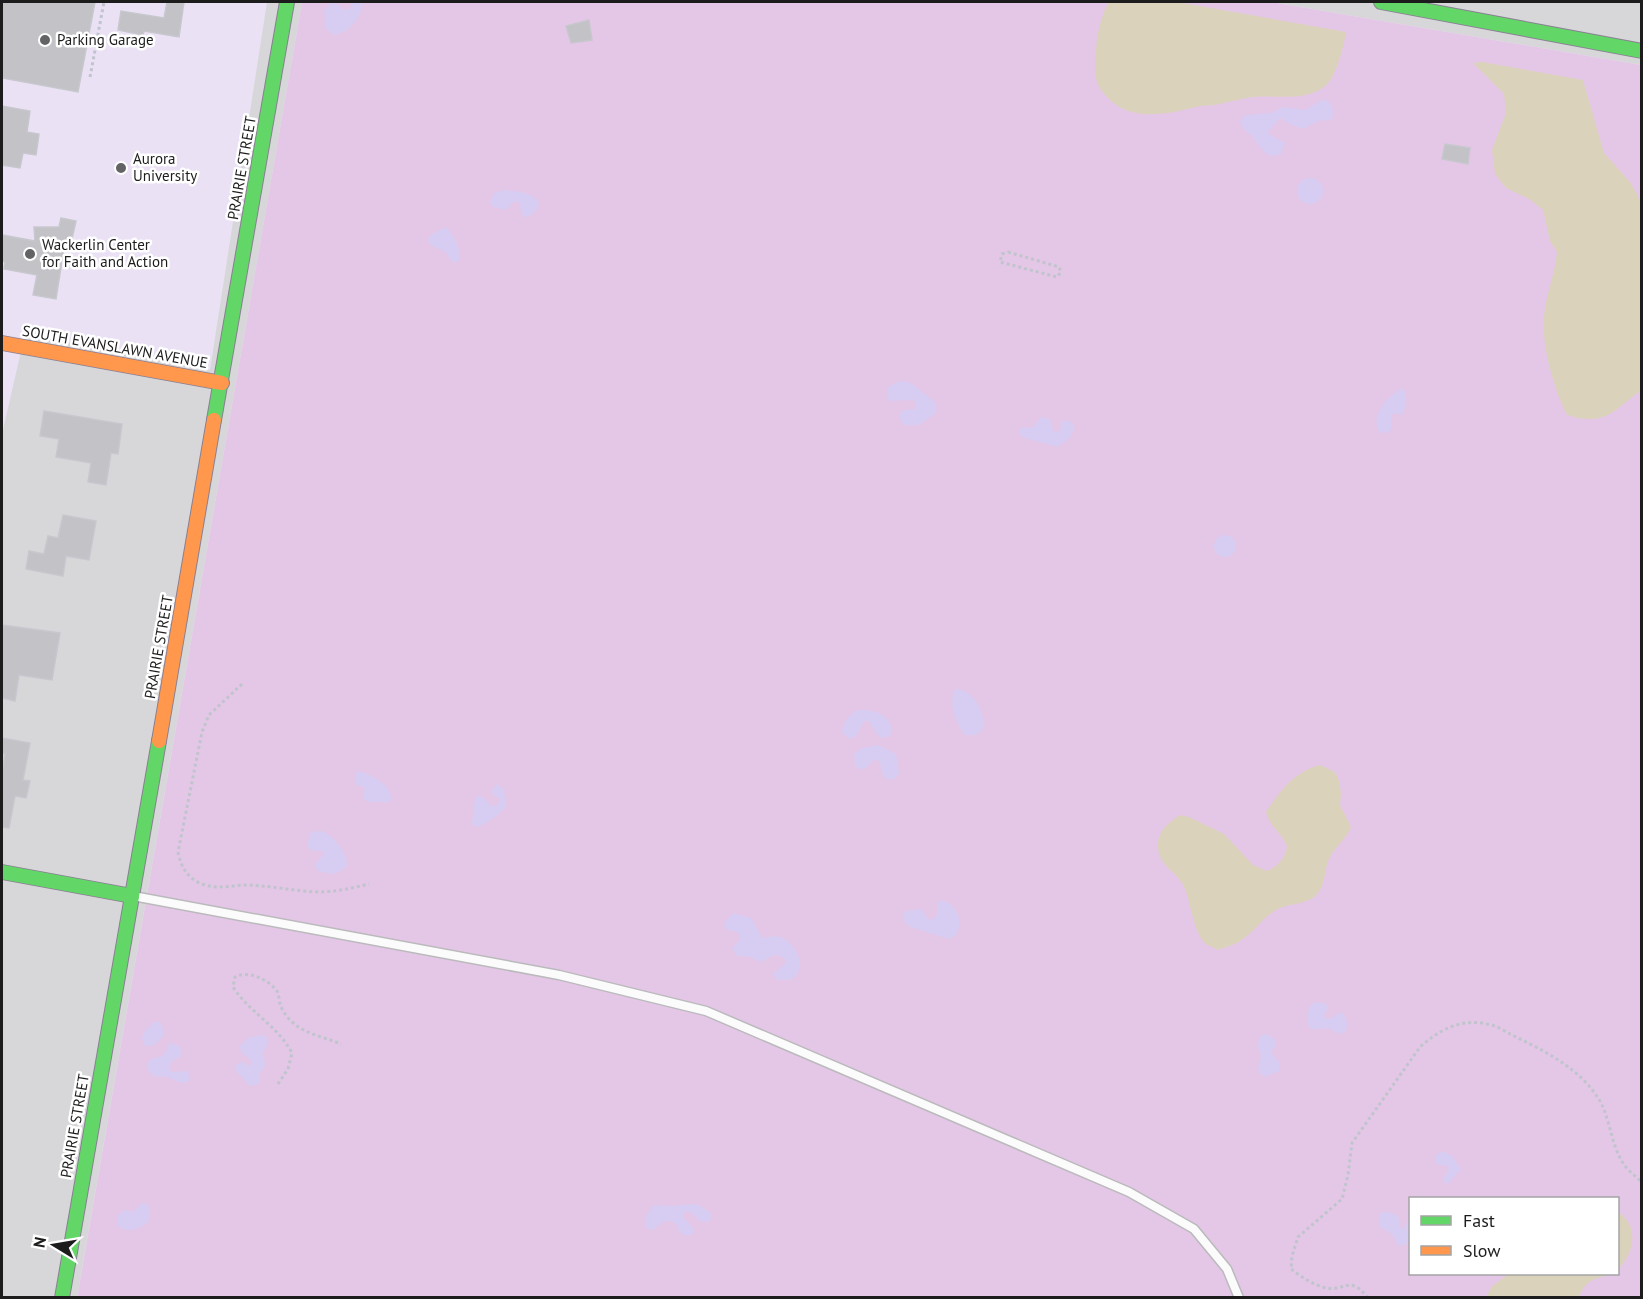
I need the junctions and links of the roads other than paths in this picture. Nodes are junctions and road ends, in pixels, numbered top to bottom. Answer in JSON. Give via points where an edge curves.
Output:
{"nodes":[{"id":1,"x":287,"y":2,"type":"edge"},
{"id":2,"x":1381,"y":2,"type":"edge"},
{"id":3,"x":1641,"y":51,"type":"edge"},
{"id":4,"x":2,"y":343,"type":"edge"},
{"id":5,"x":222,"y":383,"type":"junction"},
{"id":6,"x":2,"y":872,"type":"edge"},
{"id":7,"x":132,"y":896,"type":"junction"},
{"id":8,"x":62,"y":1298,"type":"edge"},
{"id":9,"x":1239,"y":1298,"type":"edge"}],
"edges":[{"from":1,"to":5,"type":"street","name":"PRAIRIE STREET"},
{"from":2,"to":3,"type":"street"},
{"from":4,"to":5,"type":"street","name":"SOUTH EVANSLAWN AVENUE"},
{"from":5,"to":7,"type":"street","name":"PRAIRIE STREET"},
{"from":6,"to":7,"type":"street"},
{"from":7,"to":8,"type":"street","name":"PRAIRIE STREET"},
{"from":7,"to":9,"type":"lane","via":[[559,975],[706,1011],[1129,1192],[1194,1229],[1227,1269]]}]}
